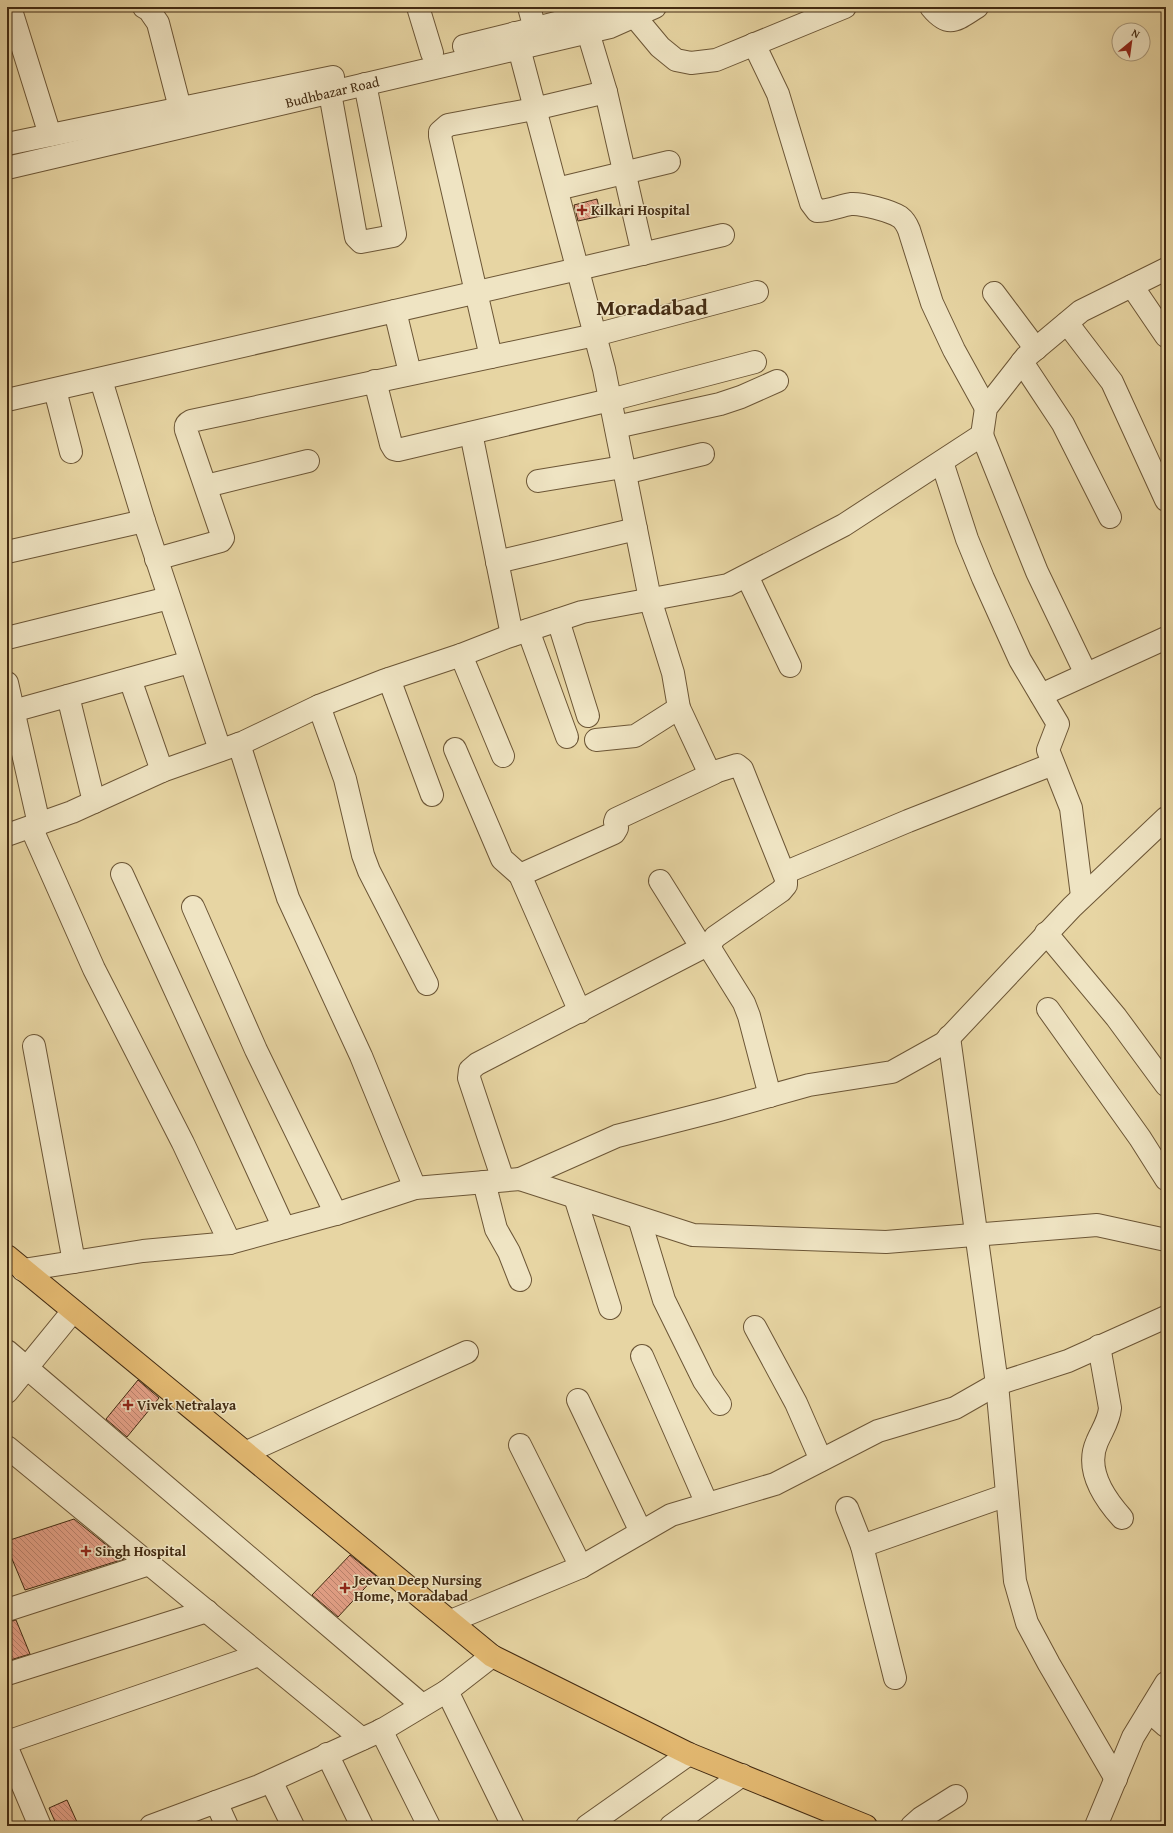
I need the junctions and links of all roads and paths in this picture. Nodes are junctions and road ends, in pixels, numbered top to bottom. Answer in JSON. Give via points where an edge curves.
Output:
{"nodes":[{"id":1,"x":10,"y":7,"type":"edge"},
{"id":2,"x":144,"y":7,"type":"edge"},
{"id":3,"x":418,"y":7,"type":"edge"},
{"id":4,"x":529,"y":7,"type":"edge"},
{"id":5,"x":654,"y":7,"type":"edge"},
{"id":6,"x":845,"y":7,"type":"edge"},
{"id":7,"x":931,"y":7,"type":"edge"},
{"id":8,"x":977,"y":7,"type":"edge"},
{"id":9,"x":635,"y":17,"type":"junction"},
{"id":10,"x":600,"y":20,"type":"edge"},
{"id":11,"x":523,"y":37,"type":"junction"},
{"id":12,"x":754,"y":44,"type":"junction"},
{"id":13,"x":440,"y":56,"type":"junction"},
{"id":14,"x":365,"y":84,"type":"junction"},
{"id":15,"x":606,"y":92,"type":"junction"},
{"id":16,"x":330,"y":93,"type":"junction"},
{"id":17,"x":534,"y":109,"type":"junction"},
{"id":18,"x":181,"y":117,"type":"junction"},
{"id":19,"x":44,"y":136,"type":"junction"},
{"id":20,"x":7,"y":144,"type":"edge"},
{"id":21,"x":43,"y":159,"type":"junction"},
{"id":22,"x":669,"y":162,"type":"dead end"},
{"id":23,"x":7,"y":168,"type":"edge"},
{"id":24,"x":623,"y":173,"type":"junction"},
{"id":25,"x":557,"y":189,"type":"junction"},
{"id":26,"x":723,"y":235,"type":"dead end"},
{"id":27,"x":643,"y":254,"type":"junction"},
{"id":28,"x":1166,"y":269,"type":"edge"},
{"id":29,"x":578,"y":270,"type":"junction"},
{"id":30,"x":1132,"y":286,"type":"junction"},
{"id":31,"x":477,"y":292,"type":"junction"},
{"id":32,"x":757,"y":292,"type":"dead end"},
{"id":33,"x":994,"y":293,"type":"dead end"},
{"id":34,"x":395,"y":312,"type":"junction"},
{"id":35,"x":1067,"y":323,"type":"junction"},
{"id":36,"x":595,"y":335,"type":"junction"},
{"id":37,"x":1166,"y":336,"type":"edge"},
{"id":38,"x":491,"y":356,"type":"junction"},
{"id":39,"x":1029,"y":356,"type":"junction"},
{"id":40,"x":755,"y":362,"type":"dead end"},
{"id":41,"x":410,"y":374,"type":"junction"},
{"id":42,"x":101,"y":380,"type":"junction"},
{"id":43,"x":777,"y":380,"type":"dead end"},
{"id":44,"x":375,"y":381,"type":"junction"},
{"id":45,"x":55,"y":390,"type":"junction"},
{"id":46,"x":7,"y":400,"type":"edge"},
{"id":47,"x":610,"y":400,"type":"junction"},
{"id":48,"x":986,"y":408,"type":"junction"},
{"id":49,"x":616,"y":426,"type":"junction"},
{"id":50,"x":471,"y":433,"type":"junction"},
{"id":51,"x":982,"y":435,"type":"junction"},
{"id":52,"x":71,"y":452,"type":"dead end"},
{"id":53,"x":704,"y":454,"type":"dead end"},
{"id":54,"x":308,"y":461,"type":"dead end"},
{"id":55,"x":942,"y":462,"type":"junction"},
{"id":56,"x":624,"y":470,"type":"junction"},
{"id":57,"x":538,"y":481,"type":"dead end"},
{"id":58,"x":206,"y":486,"type":"junction"},
{"id":59,"x":1166,"y":500,"type":"edge"},
{"id":60,"x":1110,"y":517,"type":"dead end"},
{"id":61,"x":144,"y":521,"type":"junction"},
{"id":62,"x":636,"y":529,"type":"junction"},
{"id":63,"x":7,"y":552,"type":"edge"},
{"id":64,"x":156,"y":559,"type":"junction"},
{"id":65,"x":497,"y":562,"type":"junction"},
{"id":66,"x":747,"y":576,"type":"junction"},
{"id":67,"x":169,"y":598,"type":"junction"},
{"id":68,"x":650,"y":599,"type":"junction"},
{"id":69,"x":558,"y":620,"type":"junction"},
{"id":70,"x":520,"y":632,"type":"junction"},
{"id":71,"x":7,"y":638,"type":"edge"},
{"id":72,"x":1166,"y":638,"type":"edge"},
{"id":73,"x":461,"y":655,"type":"junction"},
{"id":74,"x":190,"y":662,"type":"junction"},
{"id":75,"x":790,"y":666,"type":"dead end"},
{"id":76,"x":1086,"y":674,"type":"junction"},
{"id":77,"x":130,"y":679,"type":"junction"},
{"id":78,"x":389,"y":679,"type":"junction"},
{"id":79,"x":7,"y":683,"type":"edge"},
{"id":80,"x":1041,"y":695,"type":"junction"},
{"id":81,"x":68,"y":696,"type":"junction"},
{"id":82,"x":319,"y":706,"type":"junction"},
{"id":83,"x":679,"y":708,"type":"junction"},
{"id":84,"x":13,"y":711,"type":"junction"},
{"id":85,"x":588,"y":716,"type":"dead end"},
{"id":86,"x":567,"y":737,"type":"dead end"},
{"id":87,"x":596,"y":740,"type":"dead end"},
{"id":88,"x":229,"y":747,"type":"junction"},
{"id":89,"x":456,"y":750,"type":"dead end"},
{"id":90,"x":502,"y":756,"type":"dead end"},
{"id":91,"x":1053,"y":764,"type":"junction"},
{"id":92,"x":162,"y":771,"type":"junction"},
{"id":93,"x":714,"y":773,"type":"junction"},
{"id":94,"x":432,"y":795,"type":"dead end"},
{"id":95,"x":94,"y":802,"type":"junction"},
{"id":96,"x":1166,"y":818,"type":"edge"},
{"id":97,"x":35,"y":825,"type":"junction"},
{"id":98,"x":7,"y":836,"type":"edge"},
{"id":99,"x":784,"y":873,"type":"junction"},
{"id":100,"x":122,"y":874,"type":"dead end"},
{"id":101,"x":520,"y":875,"type":"junction"},
{"id":102,"x":660,"y":881,"type":"dead end"},
{"id":103,"x":1082,"y":896,"type":"junction"},
{"id":104,"x":193,"y":907,"type":"dead end"},
{"id":105,"x":1046,"y":933,"type":"junction"},
{"id":106,"x":707,"y":945,"type":"junction"},
{"id":107,"x":427,"y":984,"type":"dead end"},
{"id":108,"x":1048,"y":1008,"type":"dead end"},
{"id":109,"x":580,"y":1012,"type":"junction"},
{"id":110,"x":949,"y":1037,"type":"junction"},
{"id":111,"x":34,"y":1046,"type":"dead end"},
{"id":112,"x":1166,"y":1085,"type":"edge"},
{"id":113,"x":770,"y":1096,"type":"junction"},
{"id":114,"x":1166,"y":1179,"type":"edge"},
{"id":115,"x":502,"y":1180,"type":"junction"},
{"id":116,"x":415,"y":1188,"type":"junction"},
{"id":117,"x":575,"y":1197,"type":"junction"},
{"id":118,"x":336,"y":1214,"type":"junction"},
{"id":119,"x":639,"y":1218,"type":"junction"},
{"id":120,"x":284,"y":1228,"type":"junction"},
{"id":121,"x":977,"y":1234,"type":"junction"},
{"id":122,"x":1166,"y":1240,"type":"edge"},
{"id":123,"x":230,"y":1243,"type":"junction"},
{"id":124,"x":7,"y":1256,"type":"edge"},
{"id":125,"x":74,"y":1262,"type":"junction"},
{"id":126,"x":23,"y":1270,"type":"junction"},
{"id":127,"x":520,"y":1280,"type":"dead end"},
{"id":128,"x":610,"y":1308,"type":"dead end"},
{"id":129,"x":73,"y":1311,"type":"junction"},
{"id":130,"x":1166,"y":1317,"type":"edge"},
{"id":131,"x":755,"y":1327,"type":"dead end"},
{"id":132,"x":1099,"y":1346,"type":"junction"},
{"id":133,"x":7,"y":1351,"type":"edge"},
{"id":134,"x":468,"y":1352,"type":"dead end"},
{"id":135,"x":642,"y":1356,"type":"dead end"},
{"id":136,"x":27,"y":1367,"type":"junction"},
{"id":137,"x":997,"y":1384,"type":"junction"},
{"id":138,"x":7,"y":1392,"type":"edge"},
{"id":139,"x":578,"y":1400,"type":"dead end"},
{"id":140,"x":720,"y":1404,"type":"dead end"},
{"id":141,"x":520,"y":1445,"type":"dead end"},
{"id":142,"x":7,"y":1447,"type":"edge"},
{"id":143,"x":247,"y":1452,"type":"junction"},
{"id":144,"x":821,"y":1460,"type":"junction"},
{"id":145,"x":1007,"y":1495,"type":"junction"},
{"id":146,"x":707,"y":1504,"type":"junction"},
{"id":147,"x":847,"y":1508,"type":"dead end"},
{"id":148,"x":1122,"y":1518,"type":"dead end"},
{"id":149,"x":641,"y":1532,"type":"junction"},
{"id":150,"x":862,"y":1546,"type":"junction"},
{"id":151,"x":149,"y":1564,"type":"junction"},
{"id":152,"x":581,"y":1567,"type":"junction"},
{"id":153,"x":7,"y":1610,"type":"edge"},
{"id":154,"x":207,"y":1611,"type":"junction"},
{"id":155,"x":452,"y":1621,"type":"junction"},
{"id":156,"x":259,"y":1655,"type":"junction"},
{"id":157,"x":492,"y":1656,"type":"junction"},
{"id":158,"x":7,"y":1674,"type":"edge"},
{"id":159,"x":895,"y":1678,"type":"dead end"},
{"id":160,"x":1165,"y":1688,"type":"edge"},
{"id":161,"x":447,"y":1691,"type":"junction"},
{"id":162,"x":422,"y":1705,"type":"junction"},
{"id":163,"x":1149,"y":1711,"type":"junction"},
{"id":164,"x":1166,"y":1726,"type":"edge"},
{"id":165,"x":371,"y":1735,"type":"junction"},
{"id":166,"x":7,"y":1742,"type":"edge"},
{"id":167,"x":7,"y":1748,"type":"edge"},
{"id":168,"x":327,"y":1754,"type":"junction"},
{"id":169,"x":689,"y":1754,"type":"junction"},
{"id":170,"x":742,"y":1775,"type":"junction"},
{"id":171,"x":1116,"y":1779,"type":"junction"},
{"id":172,"x":271,"y":1780,"type":"junction"},
{"id":173,"x":956,"y":1796,"type":"dead end"},
{"id":174,"x":216,"y":1802,"type":"junction"},
{"id":175,"x":159,"y":1825,"type":"edge"},
{"id":176,"x":40,"y":1826,"type":"edge"},
{"id":177,"x":227,"y":1826,"type":"edge"},
{"id":178,"x":293,"y":1826,"type":"edge"},
{"id":179,"x":362,"y":1826,"type":"edge"},
{"id":180,"x":429,"y":1826,"type":"edge"},
{"id":181,"x":513,"y":1826,"type":"edge"},
{"id":182,"x":586,"y":1826,"type":"edge"},
{"id":183,"x":671,"y":1826,"type":"edge"},
{"id":184,"x":866,"y":1826,"type":"edge"},
{"id":185,"x":912,"y":1826,"type":"edge"},
{"id":186,"x":1096,"y":1826,"type":"edge"}],
"edges":[{"from":1,"to":19,"type":"street"},
{"from":2,"to":18,"type":"street","via":[[158,23]]},
{"from":3,"to":13,"type":"street"},
{"from":4,"to":11,"type":"street"},
{"from":5,"to":9,"type":"street","name":"Budhbazar Road"},
{"from":6,"to":12,"type":"street"},
{"from":7,"to":8,"type":"street","via":[[946,21],[961,17]]},
{"from":9,"to":10,"type":"street","name":"Budhbazar Road"},
{"from":9,"to":12,"type":"street","via":[[660,47],[676,60],[691,63],[716,60]]},
{"from":10,"to":11,"type":"street","name":"Budhbazar Road"},
{"from":10,"to":15,"type":"street"},
{"from":11,"to":13,"type":"street","name":"Budhbazar Road"},
{"from":11,"to":17,"type":"street"},
{"from":12,"to":48,"type":"street","via":[[778,94],[814,207],[817,211],[852,204],[871,207],[899,216],[905,222],[932,303]]},
{"from":13,"to":14,"type":"street","name":"Budhbazar Road"},
{"from":13,"to":18,"type":"street","name":"Budhbazar Road","via":[[303,84]]},
{"from":14,"to":16,"type":"street","name":"Budhbazar Road"},
{"from":14,"to":16,"type":"street","via":[[395,234],[393,236],[361,242],[356,237]]},
{"from":15,"to":17,"type":"street"},
{"from":15,"to":24,"type":"street"},
{"from":16,"to":18,"type":"street","name":"Budhbazar Road"},
{"from":17,"to":25,"type":"street"},
{"from":17,"to":31,"type":"street","via":[[448,125],[440,132]]},
{"from":18,"to":19,"type":"street","name":"Budhbazar Road"},
{"from":18,"to":21,"type":"street","name":"Budhbazar Road"},
{"from":19,"to":20,"type":"street","name":"Budhbazar Road"},
{"from":19,"to":21,"type":"street"},
{"from":21,"to":23,"type":"street","name":"Budhbazar Road"},
{"from":22,"to":24,"type":"street"},
{"from":24,"to":25,"type":"street"},
{"from":24,"to":27,"type":"street"},
{"from":25,"to":29,"type":"street"},
{"from":26,"to":27,"type":"street"},
{"from":27,"to":29,"type":"street"},
{"from":28,"to":30,"type":"street"},
{"from":29,"to":31,"type":"street"},
{"from":29,"to":36,"type":"street"},
{"from":30,"to":35,"type":"street","via":[[1081,311]]},
{"from":30,"to":37,"type":"street"},
{"from":31,"to":34,"type":"street"},
{"from":31,"to":38,"type":"street"},
{"from":32,"to":36,"type":"street"},
{"from":33,"to":39,"type":"street"},
{"from":34,"to":41,"type":"street"},
{"from":34,"to":42,"type":"street"},
{"from":35,"to":39,"type":"street"},
{"from":35,"to":59,"type":"street","via":[[1112,382]]},
{"from":36,"to":38,"type":"street"},
{"from":36,"to":47,"type":"street"},
{"from":38,"to":41,"type":"street"},
{"from":39,"to":48,"type":"street"},
{"from":39,"to":60,"type":"street"},
{"from":40,"to":47,"type":"street"},
{"from":41,"to":44,"type":"street"},
{"from":42,"to":45,"type":"street"},
{"from":42,"to":61,"type":"street"},
{"from":43,"to":49,"type":"street","via":[[720,404]]},
{"from":44,"to":50,"type":"street","via":[[394,449]]},
{"from":44,"to":58,"type":"street","via":[[187,422],[186,430]]},
{"from":45,"to":46,"type":"street"},
{"from":45,"to":52,"type":"street"},
{"from":47,"to":49,"type":"street"},
{"from":47,"to":50,"type":"street"},
{"from":48,"to":51,"type":"street"},
{"from":49,"to":56,"type":"street"},
{"from":50,"to":65,"type":"street"},
{"from":51,"to":55,"type":"street"},
{"from":51,"to":76,"type":"street","via":[[1036,572]]},
{"from":53,"to":56,"type":"street"},
{"from":54,"to":58,"type":"street"},
{"from":55,"to":66,"type":"street","via":[[844,525]]},
{"from":55,"to":80,"type":"street","via":[[967,540],[983,578],[1020,660]]},
{"from":56,"to":57,"type":"street"},
{"from":56,"to":62,"type":"street"},
{"from":58,"to":64,"type":"street","via":[[223,538],[221,541]]},
{"from":61,"to":63,"type":"street"},
{"from":61,"to":64,"type":"street"},
{"from":62,"to":65,"type":"street"},
{"from":62,"to":68,"type":"street"},
{"from":64,"to":67,"type":"street"},
{"from":65,"to":70,"type":"street"},
{"from":66,"to":68,"type":"street","via":[[728,585]]},
{"from":66,"to":75,"type":"street"},
{"from":67,"to":71,"type":"street"},
{"from":67,"to":74,"type":"street"},
{"from":68,"to":69,"type":"street","via":[[582,612]]},
{"from":68,"to":83,"type":"street","via":[[673,673]]},
{"from":69,"to":70,"type":"street"},
{"from":69,"to":85,"type":"street"},
{"from":70,"to":73,"type":"street"},
{"from":70,"to":86,"type":"street"},
{"from":72,"to":76,"type":"street"},
{"from":73,"to":78,"type":"street"},
{"from":73,"to":90,"type":"street"},
{"from":74,"to":77,"type":"street"},
{"from":74,"to":88,"type":"street"},
{"from":76,"to":80,"type":"street"},
{"from":77,"to":81,"type":"street"},
{"from":77,"to":92,"type":"street"},
{"from":78,"to":82,"type":"street"},
{"from":78,"to":94,"type":"street"},
{"from":79,"to":84,"type":"street"},
{"from":80,"to":91,"type":"street","via":[[1058,724],[1048,750]]},
{"from":81,"to":84,"type":"street"},
{"from":81,"to":95,"type":"street"},
{"from":82,"to":88,"type":"street"},
{"from":82,"to":107,"type":"street","via":[[345,779],[369,871]]},
{"from":83,"to":87,"type":"street","via":[[635,736]]},
{"from":83,"to":93,"type":"street","via":[[708,770]]},
{"from":84,"to":97,"type":"street"},
{"from":88,"to":92,"type":"street"},
{"from":88,"to":116,"type":"street","via":[[288,898],[361,1056]]},
{"from":89,"to":101,"type":"street","via":[[502,859]]},
{"from":91,"to":99,"type":"street"},
{"from":91,"to":103,"type":"street","via":[[1071,808]]},
{"from":92,"to":95,"type":"street"},
{"from":93,"to":99,"type":"street","via":[[737,765],[742,769]]},
{"from":93,"to":101,"type":"street","via":[[616,819],[614,822],[617,828],[614,833]]},
{"from":95,"to":97,"type":"street"},
{"from":96,"to":103,"type":"street"},
{"from":97,"to":98,"type":"street"},
{"from":97,"to":123,"type":"street","via":[[94,969],[183,1143]]},
{"from":99,"to":106,"type":"street","via":[[786,885],[781,891]]},
{"from":100,"to":120,"type":"street"},
{"from":101,"to":109,"type":"street"},
{"from":102,"to":106,"type":"street"},
{"from":103,"to":105,"type":"street"},
{"from":104,"to":118,"type":"street","via":[[256,1050]]},
{"from":105,"to":110,"type":"street"},
{"from":105,"to":112,"type":"street","via":[[1116,1017]]},
{"from":106,"to":109,"type":"street"},
{"from":106,"to":113,"type":"street","via":[[750,1016]]},
{"from":108,"to":114,"type":"street"},
{"from":109,"to":115,"type":"street","via":[[477,1064],[470,1070],[469,1078]]},
{"from":110,"to":113,"type":"street","via":[[944,1043],[892,1072],[809,1084]]},
{"from":110,"to":121,"type":"street"},
{"from":111,"to":125,"type":"street"},
{"from":113,"to":115,"type":"street","via":[[617,1136]]},
{"from":115,"to":116,"type":"street"},
{"from":115,"to":117,"type":"street"},
{"from":115,"to":127,"type":"street","via":[[496,1229]]},
{"from":116,"to":118,"type":"street"},
{"from":117,"to":119,"type":"street"},
{"from":117,"to":128,"type":"street"},
{"from":118,"to":120,"type":"street"},
{"from":119,"to":121,"type":"street","via":[[693,1235],[773,1239],[886,1242]]},
{"from":119,"to":140,"type":"street","via":[[664,1300],[704,1381]]},
{"from":120,"to":123,"type":"street"},
{"from":121,"to":122,"type":"street","via":[[1097,1225]]},
{"from":121,"to":137,"type":"street"},
{"from":123,"to":125,"type":"street","via":[[142,1251]]},
{"from":124,"to":126,"type":"main road"},
{"from":125,"to":126,"type":"street"},
{"from":126,"to":129,"type":"main road"},
{"from":129,"to":136,"type":"street"},
{"from":129,"to":143,"type":"main road"},
{"from":130,"to":132,"type":"street"},
{"from":131,"to":144,"type":"street","via":[[796,1403]]},
{"from":132,"to":137,"type":"street","via":[[1068,1361]]},
{"from":132,"to":148,"type":"street","via":[[1110,1408],[1109,1417],[1093,1450],[1092,1466],[1103,1493]]},
{"from":133,"to":136,"type":"street"},
{"from":134,"to":143,"type":"street"},
{"from":135,"to":146,"type":"street"},
{"from":136,"to":138,"type":"street"},
{"from":136,"to":162,"type":"street"},
{"from":137,"to":144,"type":"street","via":[[955,1408],[878,1431]]},
{"from":137,"to":145,"type":"street"},
{"from":139,"to":149,"type":"street"},
{"from":141,"to":152,"type":"street"},
{"from":142,"to":151,"type":"street"},
{"from":143,"to":155,"type":"main road"},
{"from":144,"to":146,"type":"street","via":[[775,1484]]},
{"from":145,"to":150,"type":"street"},
{"from":145,"to":171,"type":"street","via":[[1015,1581],[1027,1623]]},
{"from":146,"to":149,"type":"street","via":[[671,1515]]},
{"from":147,"to":150,"type":"street"},
{"from":149,"to":152,"type":"street"},
{"from":150,"to":159,"type":"street"},
{"from":151,"to":153,"type":"street"},
{"from":151,"to":154,"type":"street"},
{"from":152,"to":155,"type":"street"},
{"from":154,"to":156,"type":"street"},
{"from":154,"to":158,"type":"street"},
{"from":155,"to":157,"type":"main road"},
{"from":156,"to":165,"type":"street"},
{"from":156,"to":166,"type":"street"},
{"from":157,"to":161,"type":"street"},
{"from":157,"to":169,"type":"main road"},
{"from":160,"to":163,"type":"street"},
{"from":161,"to":162,"type":"street"},
{"from":161,"to":181,"type":"street"},
{"from":162,"to":165,"type":"street"},
{"from":163,"to":164,"type":"street"},
{"from":163,"to":171,"type":"street","via":[[1133,1737]]},
{"from":165,"to":168,"type":"street"},
{"from":165,"to":180,"type":"street"},
{"from":167,"to":176,"type":"street"},
{"from":168,"to":172,"type":"street"},
{"from":168,"to":179,"type":"street"},
{"from":169,"to":170,"type":"main road"},
{"from":169,"to":182,"type":"street"},
{"from":170,"to":183,"type":"street"},
{"from":170,"to":184,"type":"main road"},
{"from":171,"to":186,"type":"street"},
{"from":172,"to":174,"type":"street"},
{"from":172,"to":178,"type":"street"},
{"from":173,"to":185,"type":"street"},
{"from":174,"to":175,"type":"street"},
{"from":174,"to":177,"type":"street"}]}
